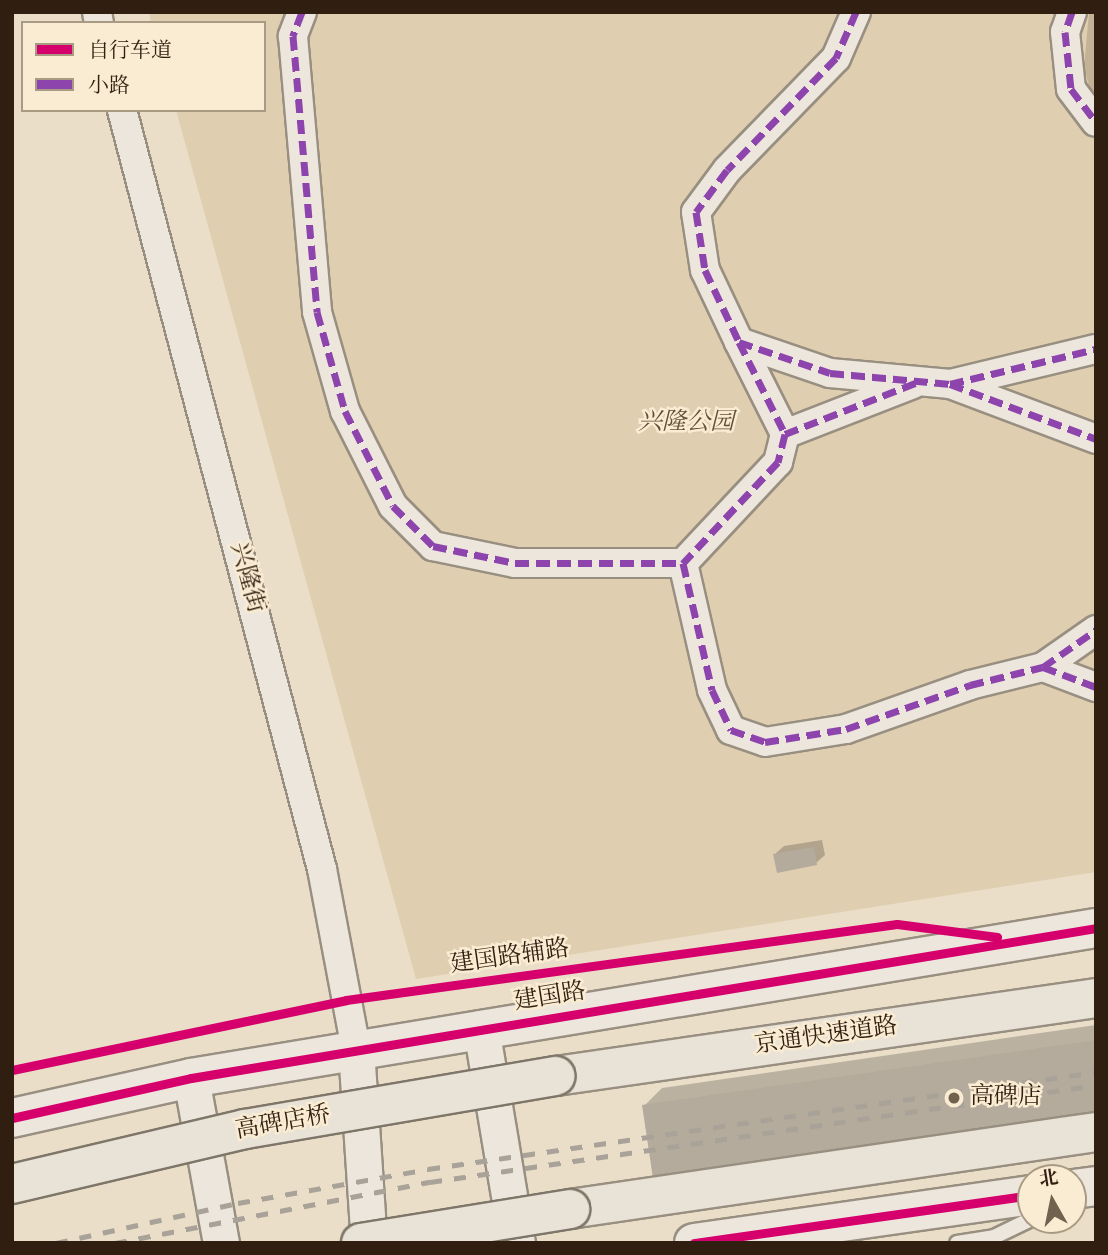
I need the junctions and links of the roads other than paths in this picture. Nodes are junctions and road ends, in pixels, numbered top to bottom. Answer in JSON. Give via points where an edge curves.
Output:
{"nodes":[{"id":1,"x":302,"y":12,"type":"edge"},
{"id":2,"x":856,"y":12,"type":"edge"},
{"id":3,"x":1072,"y":12,"type":"edge"},
{"id":4,"x":123,"y":112,"type":"edge"},
{"id":5,"x":1096,"y":122,"type":"edge"},
{"id":6,"x":738,"y":342,"type":"junction"},
{"id":7,"x":1096,"y":349,"type":"edge"},
{"id":8,"x":920,"y":381,"type":"junction"},
{"id":9,"x":950,"y":384,"type":"junction"},
{"id":10,"x":785,"y":434,"type":"junction"},
{"id":11,"x":1096,"y":439,"type":"edge"},
{"id":12,"x":683,"y":563,"type":"junction"},
{"id":13,"x":1096,"y":630,"type":"edge"},
{"id":14,"x":1044,"y":667,"type":"junction"},
{"id":15,"x":1096,"y":687,"type":"edge"},
{"id":16,"x":1096,"y":928,"type":"edge"},
{"id":17,"x":1096,"y":998,"type":"edge"},
{"id":18,"x":481,"y":1028,"type":"junction"},
{"id":19,"x":355,"y":1049,"type":"junction"},
{"id":20,"x":556,"y":1076,"type":"joint"},
{"id":21,"x":191,"y":1078,"type":"junction"},
{"id":22,"x":12,"y":1118,"type":"edge"},
{"id":23,"x":1096,"y":1132,"type":"edge"},
{"id":24,"x":12,"y":1184,"type":"edge"},
{"id":25,"x":1017,"y":1197,"type":"edge"},
{"id":26,"x":1017,"y":1226,"type":"edge"},
{"id":27,"x":705,"y":1242,"type":"edge"},
{"id":28,"x":221,"y":1243,"type":"edge"},
{"id":29,"x":361,"y":1243,"type":"edge"},
{"id":30,"x":369,"y":1243,"type":"edge"},
{"id":31,"x":517,"y":1243,"type":"edge"},
{"id":32,"x":957,"y":1243,"type":"edge"}],
"edges":[{"from":1,"to":12,"type":"street","via":[[293,36],[317,312],[345,411],[393,506],[433,546],[515,563]]},
{"from":2,"to":6,"type":"street","via":[[836,58],[727,170],[696,212],[705,270]]},
{"from":3,"to":5,"type":"street","via":[[1065,32],[1071,89]]},
{"from":4,"to":19,"type":"street","name":"兴隆街","via":[[322,869]]},
{"from":6,"to":8,"type":"street","via":[[830,373]]},
{"from":6,"to":10,"type":"street"},
{"from":7,"to":9,"type":"street"},
{"from":8,"to":9,"type":"street"},
{"from":8,"to":10,"type":"street"},
{"from":9,"to":11,"type":"street"},
{"from":10,"to":12,"type":"street","via":[[778,462]]},
{"from":12,"to":14,"type":"street","via":[[712,690],[731,730],[765,743],[846,729],[970,685]]},
{"from":13,"to":14,"type":"street"},
{"from":14,"to":15,"type":"street"},
{"from":16,"to":18,"type":"main road","name":"建国路"},
{"from":17,"to":20,"type":"highway","name":"京通快速道路"},
{"from":18,"to":19,"type":"main road","name":"建国路"},
{"from":18,"to":31,"type":"street"},
{"from":19,"to":21,"type":"main road","name":"建国路"},
{"from":19,"to":30,"type":"street"},
{"from":20,"to":24,"type":"highway","name":"高碑店桥","bridge":true,"via":[[245,1129]]},
{"from":21,"to":22,"type":"main road","name":"建国路"},
{"from":21,"to":28,"type":"street"},
{"from":23,"to":29,"type":"highway","bridge":true},
{"from":25,"to":27,"type":"main road"},
{"from":26,"to":32,"type":"lane","via":[[994,1237]]}]}
